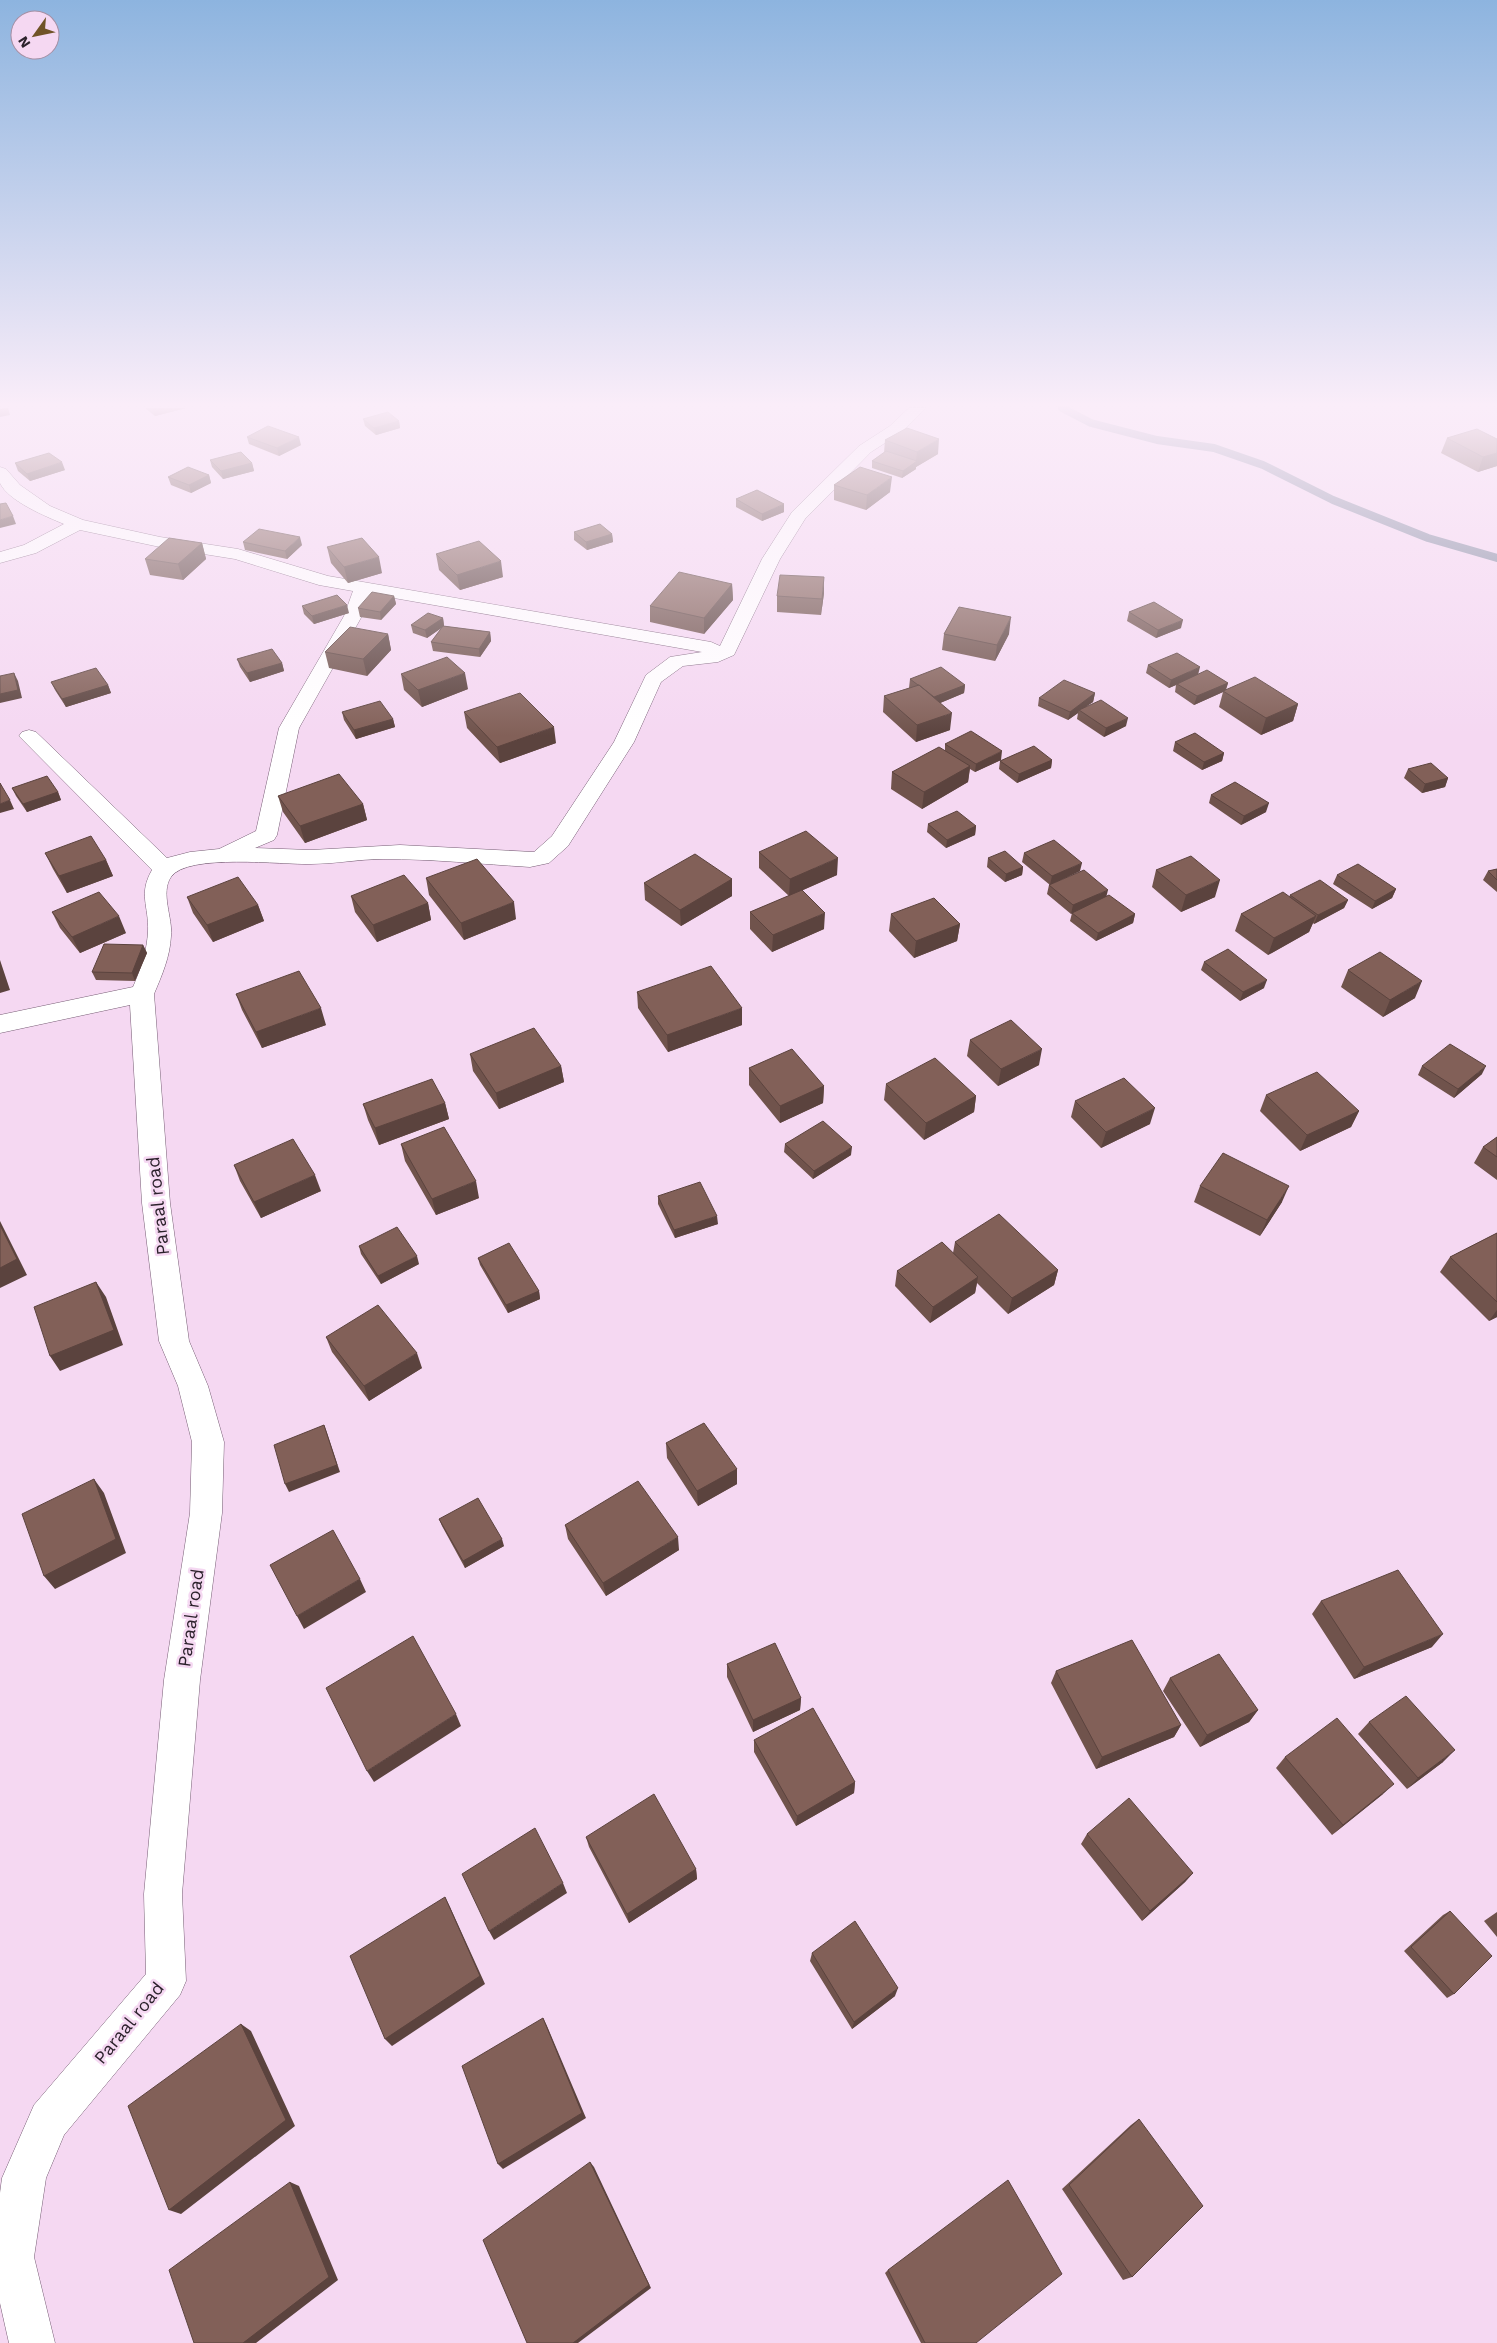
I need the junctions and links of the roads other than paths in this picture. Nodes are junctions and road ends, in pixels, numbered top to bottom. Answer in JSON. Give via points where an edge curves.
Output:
{"nodes":[{"id":1,"x":62,"y":517,"type":"edge"},
{"id":2,"x":797,"y":517,"type":"edge"},
{"id":3,"x":78,"y":524,"type":"junction"},
{"id":4,"x":0,"y":558,"type":"edge"},
{"id":5,"x":364,"y":588,"type":"junction"},
{"id":6,"x":727,"y":651,"type":"junction"},
{"id":7,"x":29,"y":736,"type":"dead end"},
{"id":8,"x":216,"y":855,"type":"junction"},
{"id":9,"x":165,"y":869,"type":"junction"},
{"id":10,"x":142,"y":994,"type":"junction"},
{"id":11,"x":0,"y":1024,"type":"edge"},
{"id":12,"x":32,"y":2343,"type":"edge"}],
"edges":[{"from":1,"to":3,"type":"street"},
{"from":2,"to":6,"type":"street","via":[[771,559]]},
{"from":3,"to":4,"type":"street","via":[[30,549]]},
{"from":3,"to":5,"type":"street","via":[[160,542],[238,554],[325,581]]},
{"from":5,"to":6,"type":"street"},
{"from":5,"to":8,"type":"street","via":[[353,616],[289,728],[266,835]]},
{"from":6,"to":8,"type":"street","via":[[718,656],[677,661],[653,678],[624,742],[560,841],[541,858],[382,852],[311,857]]},
{"from":7,"to":9,"type":"street"},
{"from":8,"to":9,"type":"street","via":[[180,862]]},
{"from":9,"to":10,"type":"street","via":[[157,880],[154,896],[160,928],[155,967]]},
{"from":10,"to":11,"type":"street"},
{"from":10,"to":12,"type":"street","name":"Paraal road","via":[[156,1203],[174,1341],[193,1386],[208,1442],[206,1513],[182,1680],[163,1894],[166,1981],[49,2120],[24,2178],[12,2257]]}]}
